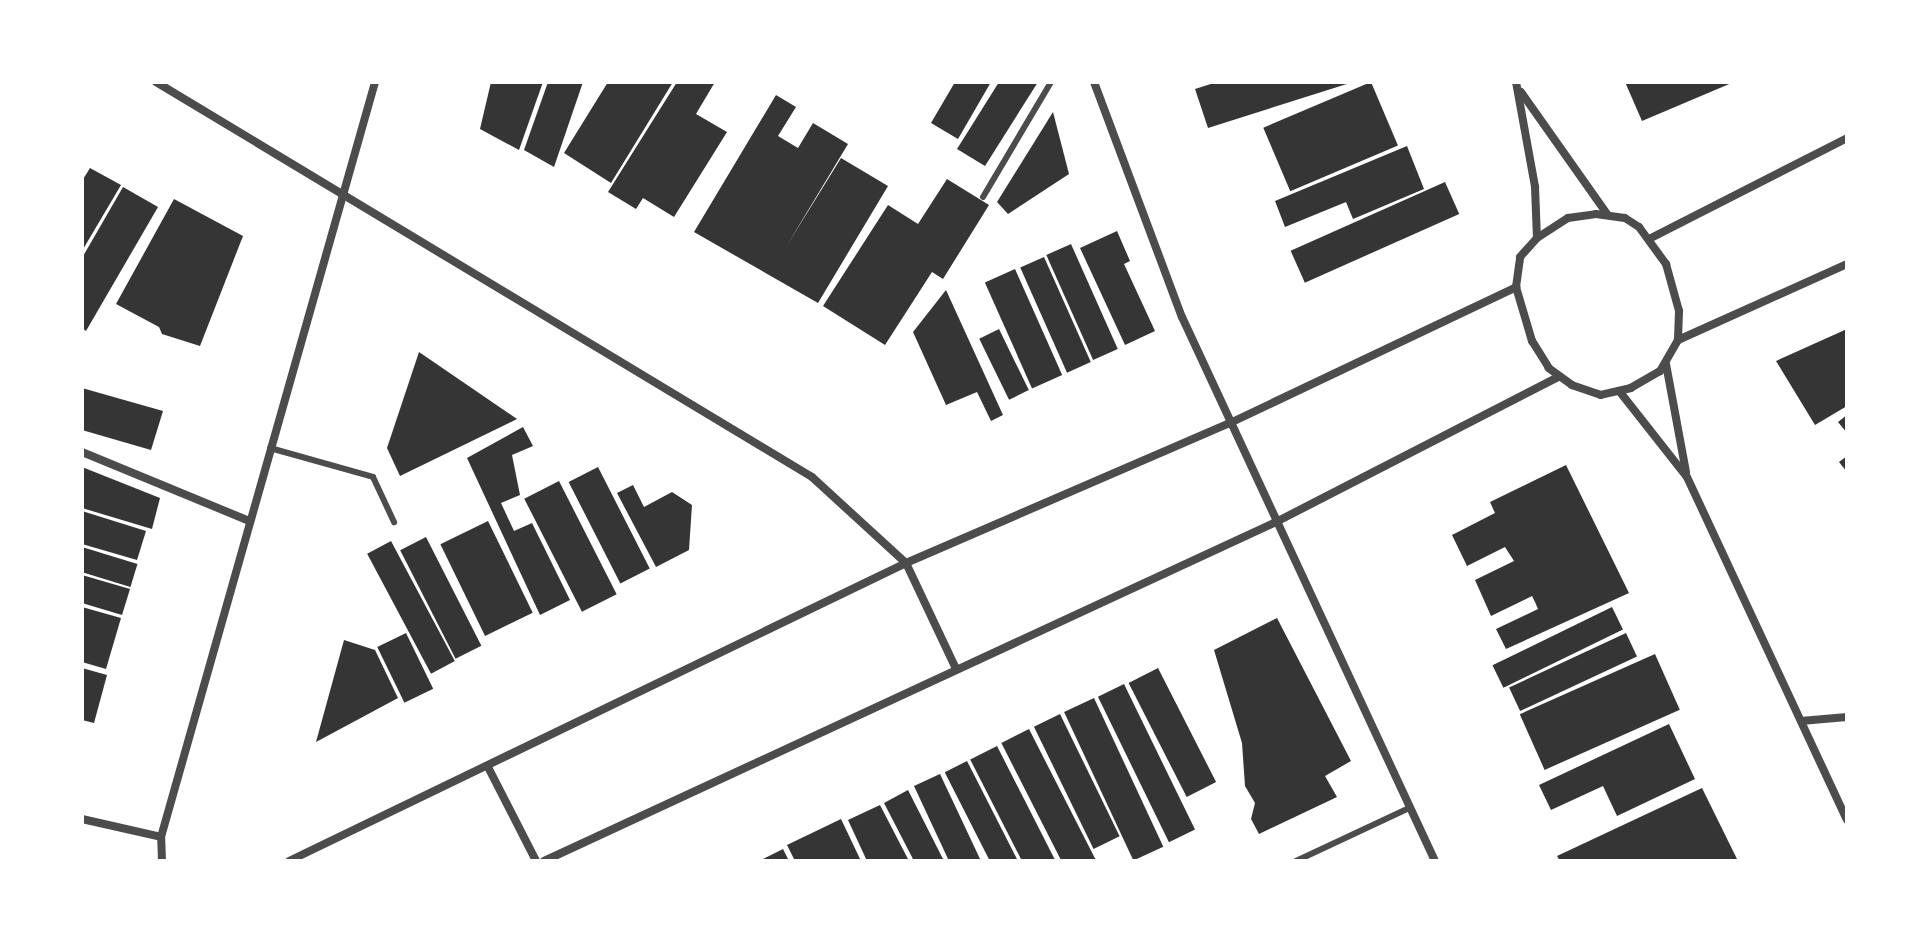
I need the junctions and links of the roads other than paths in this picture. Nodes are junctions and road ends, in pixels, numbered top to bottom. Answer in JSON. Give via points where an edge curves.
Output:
{"nodes":[{"id":1,"x":156,"y":82,"type":"edge"},
{"id":2,"x":375,"y":82,"type":"edge"},
{"id":3,"x":1051,"y":82,"type":"edge"},
{"id":4,"x":1094,"y":82,"type":"edge"},
{"id":5,"x":1517,"y":85,"type":"edge"},
{"id":6,"x":1847,"y":138,"type":"edge"},
{"id":7,"x":341,"y":193,"type":"junction"},
{"id":8,"x":983,"y":197,"type":"dead end"},
{"id":9,"x":1607,"y":214,"type":"junction"},
{"id":10,"x":1537,"y":238,"type":"junction"},
{"id":11,"x":1649,"y":239,"type":"junction"},
{"id":12,"x":1847,"y":264,"type":"edge"},
{"id":13,"x":1516,"y":287,"type":"junction"},
{"id":14,"x":1678,"y":340,"type":"junction"},
{"id":15,"x":1666,"y":364,"type":"junction"},
{"id":16,"x":1558,"y":377,"type":"junction"},
{"id":17,"x":1620,"y":392,"type":"junction"},
{"id":18,"x":1230,"y":423,"type":"junction"},
{"id":19,"x":269,"y":448,"type":"junction"},
{"id":20,"x":82,"y":452,"type":"edge"},
{"id":21,"x":1687,"y":477,"type":"junction"},
{"id":22,"x":249,"y":521,"type":"junction"},
{"id":23,"x":394,"y":522,"type":"dead end"},
{"id":24,"x":1276,"y":522,"type":"junction"},
{"id":25,"x":906,"y":563,"type":"junction"},
{"id":26,"x":956,"y":669,"type":"junction"},
{"id":27,"x":1847,"y":717,"type":"edge"},
{"id":28,"x":1801,"y":721,"type":"junction"},
{"id":29,"x":488,"y":767,"type":"junction"},
{"id":30,"x":1409,"y":808,"type":"junction"},
{"id":31,"x":82,"y":819,"type":"edge"},
{"id":32,"x":1847,"y":820,"type":"edge"},
{"id":33,"x":161,"y":837,"type":"junction"},
{"id":34,"x":162,"y":861,"type":"edge"},
{"id":35,"x":289,"y":861,"type":"edge"},
{"id":36,"x":536,"y":861,"type":"edge"},
{"id":37,"x":544,"y":861,"type":"edge"},
{"id":38,"x":1296,"y":861,"type":"edge"},
{"id":39,"x":1435,"y":861,"type":"edge"}],
"edges":[{"from":1,"to":7,"type":"street"},
{"from":2,"to":7,"type":"street"},
{"from":3,"to":8,"type":"lane"},
{"from":4,"to":18,"type":"street","via":[[1182,317]]},
{"from":5,"to":9,"type":"street"},
{"from":5,"to":10,"type":"street","via":[[1535,187]]},
{"from":6,"to":11,"type":"street"},
{"from":7,"to":19,"type":"street"},
{"from":7,"to":25,"type":"street","via":[[812,477]]},
{"from":9,"to":10,"type":"street","via":[[1568,218]]},
{"from":9,"to":11,"type":"street","via":[[1632,222]]},
{"from":10,"to":13,"type":"street","via":[[1520,257]]},
{"from":11,"to":14,"type":"street","via":[[1672,280]]},
{"from":12,"to":14,"type":"street"},
{"from":13,"to":16,"type":"street","via":[[1532,341]]},
{"from":13,"to":18,"type":"street"},
{"from":14,"to":15,"type":"street"},
{"from":15,"to":17,"type":"street","via":[[1646,382]]},
{"from":15,"to":21,"type":"street"},
{"from":16,"to":17,"type":"street","via":[[1585,392]]},
{"from":16,"to":24,"type":"street"},
{"from":17,"to":21,"type":"street"},
{"from":18,"to":24,"type":"street"},
{"from":18,"to":25,"type":"street"},
{"from":19,"to":22,"type":"street"},
{"from":19,"to":23,"type":"lane","via":[[373,477]]},
{"from":20,"to":22,"type":"street"},
{"from":21,"to":28,"type":"street"},
{"from":22,"to":33,"type":"street"},
{"from":24,"to":26,"type":"street"},
{"from":24,"to":30,"type":"street"},
{"from":25,"to":26,"type":"street"},
{"from":25,"to":29,"type":"street"},
{"from":26,"to":37,"type":"street"},
{"from":27,"to":28,"type":"street"},
{"from":28,"to":32,"type":"street"},
{"from":29,"to":35,"type":"street"},
{"from":29,"to":36,"type":"street"},
{"from":30,"to":38,"type":"lane"},
{"from":30,"to":39,"type":"street"},
{"from":31,"to":33,"type":"street"},
{"from":33,"to":34,"type":"street"}]}
